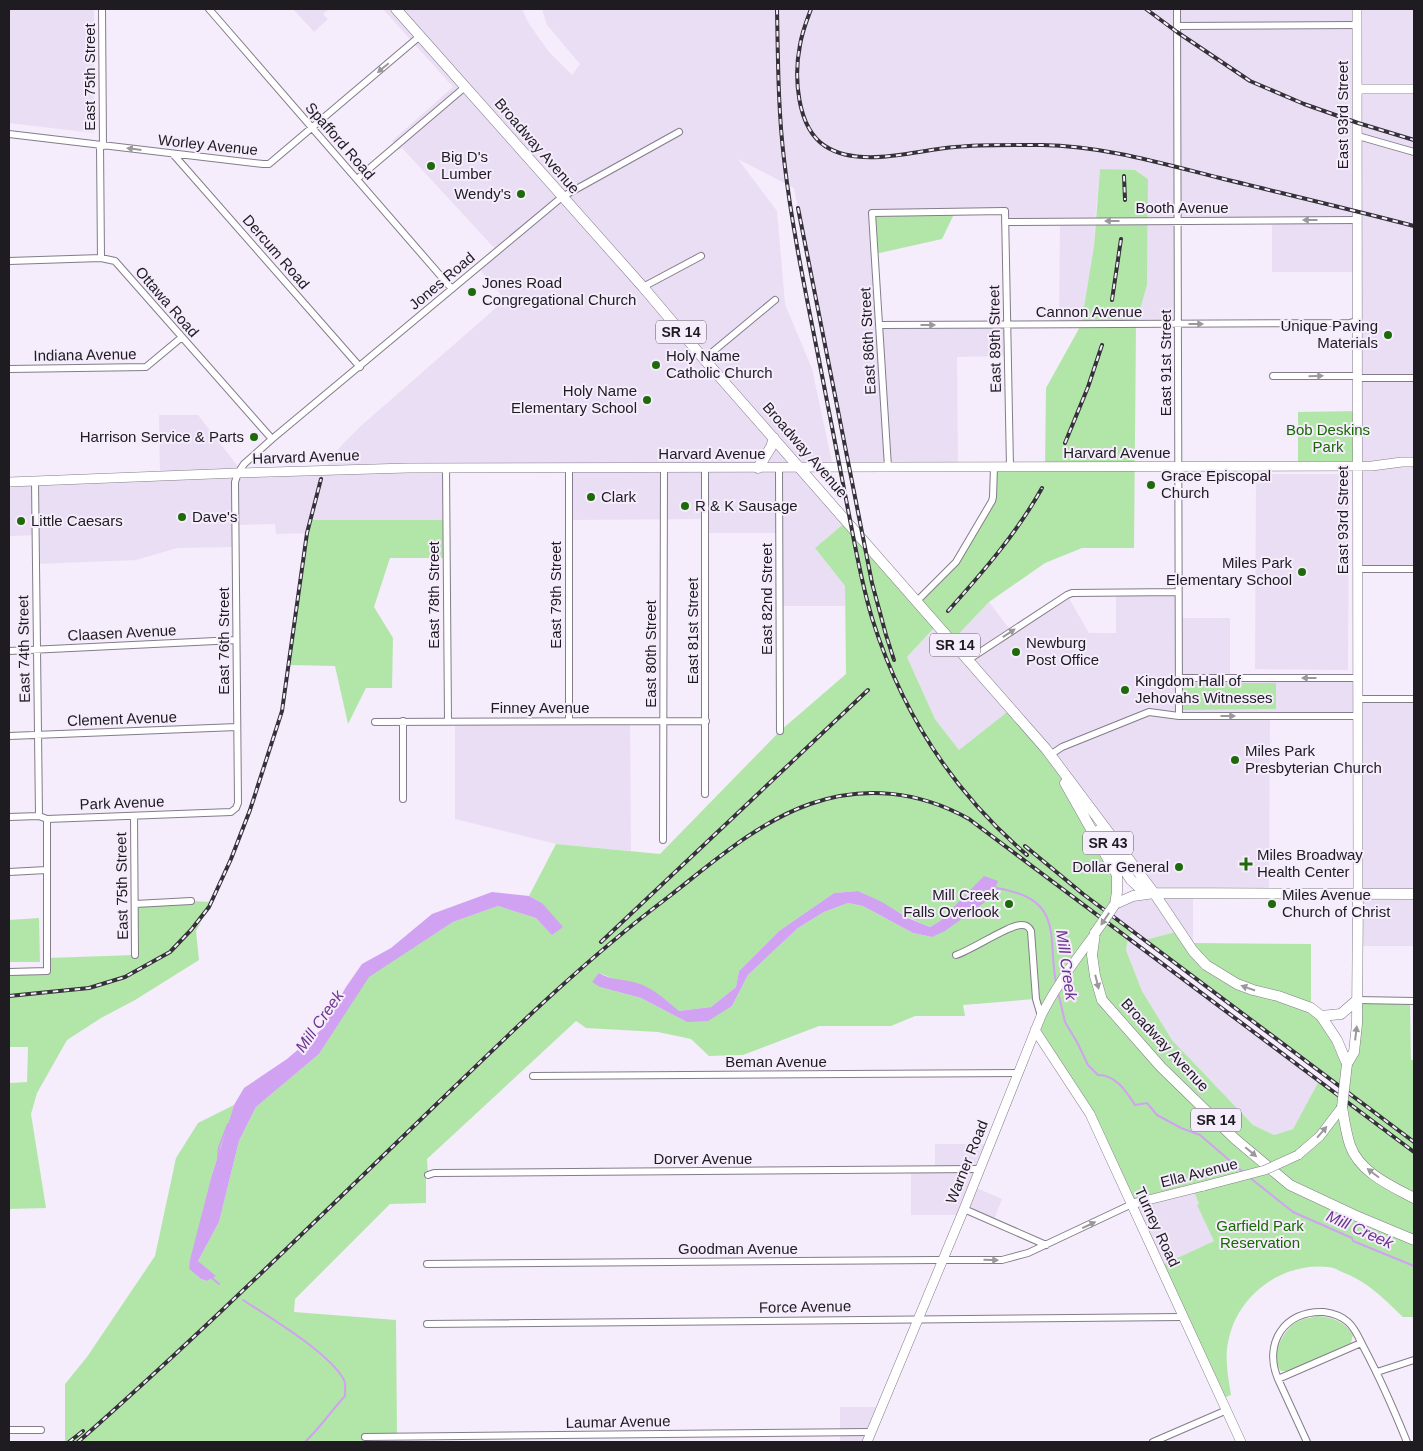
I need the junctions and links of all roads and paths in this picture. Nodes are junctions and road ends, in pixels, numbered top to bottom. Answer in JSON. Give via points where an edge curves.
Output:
{"nodes":[{"id":1,"x":102,"y":9,"type":"edge"},
{"id":2,"x":209,"y":9,"type":"edge"},
{"id":3,"x":396,"y":9,"type":"edge"},
{"id":4,"x":1177,"y":9,"type":"edge"},
{"id":5,"x":1357,"y":9,"type":"edge"},
{"id":6,"x":1358,"y":25,"type":"junction"},
{"id":7,"x":1177,"y":26,"type":"junction"},
{"id":8,"x":420,"y":36,"type":"junction"},
{"id":9,"x":465,"y":87,"type":"junction"},
{"id":10,"x":1358,"y":89,"type":"junction"},
{"id":11,"x":1414,"y":89,"type":"edge"},
{"id":12,"x":312,"y":127,"type":"junction"},
{"id":13,"x":679,"y":132,"type":"dead end"},
{"id":14,"x":9,"y":134,"type":"edge"},
{"id":15,"x":1358,"y":136,"type":"junction"},
{"id":16,"x":101,"y":145,"type":"junction"},
{"id":17,"x":1414,"y":152,"type":"edge"},
{"id":18,"x":173,"y":154,"type":"junction"},
{"id":19,"x":357,"y":179,"type":"junction"},
{"id":20,"x":562,"y":196,"type":"junction"},
{"id":21,"x":1005,"y":211,"type":"joint"},
{"id":22,"x":1358,"y":220,"type":"junction"},
{"id":23,"x":1178,"y":221,"type":"junction"},
{"id":24,"x":1005,"y":222,"type":"junction"},
{"id":25,"x":701,"y":256,"type":"dead end"},
{"id":26,"x":101,"y":258,"type":"junction"},
{"id":27,"x":9,"y":261,"type":"edge"},
{"id":28,"x":643,"y":287,"type":"junction"},
{"id":29,"x":452,"y":289,"type":"junction"},
{"id":30,"x":775,"y":300,"type":"dead end"},
{"id":31,"x":1358,"y":321,"type":"junction"},
{"id":32,"x":1179,"y":324,"type":"junction"},
{"id":33,"x":879,"y":325,"type":"junction"},
{"id":34,"x":1008,"y":325,"type":"junction"},
{"id":35,"x":182,"y":338,"type":"junction"},
{"id":36,"x":704,"y":359,"type":"junction"},
{"id":37,"x":360,"y":367,"type":"junction"},
{"id":38,"x":9,"y":369,"type":"edge"},
{"id":39,"x":1273,"y":376,"type":"dead end"},
{"id":40,"x":1358,"y":377,"type":"junction"},
{"id":41,"x":1414,"y":378,"type":"edge"},
{"id":42,"x":774,"y":438,"type":"junction"},
{"id":43,"x":272,"y":439,"type":"junction"},
{"id":44,"x":1414,"y":462,"type":"edge"},
{"id":45,"x":1358,"y":466,"type":"junction"},
{"id":46,"x":888,"y":467,"type":"junction"},
{"id":47,"x":994,"y":467,"type":"junction"},
{"id":48,"x":1010,"y":467,"type":"junction"},
{"id":49,"x":1179,"y":467,"type":"junction"},
{"id":50,"x":446,"y":468,"type":"junction"},
{"id":51,"x":569,"y":468,"type":"junction"},
{"id":52,"x":664,"y":468,"type":"junction"},
{"id":53,"x":705,"y":468,"type":"junction"},
{"id":54,"x":758,"y":468,"type":"junction"},
{"id":55,"x":779,"y":468,"type":"junction"},
{"id":56,"x":800,"y":468,"type":"junction"},
{"id":57,"x":238,"y":473,"type":"junction"},
{"id":58,"x":35,"y":481,"type":"junction"},
{"id":59,"x":9,"y":482,"type":"edge"},
{"id":60,"x":1414,"y":569,"type":"edge"},
{"id":61,"x":1358,"y":570,"type":"junction"},
{"id":62,"x":1178,"y":592,"type":"junction"},
{"id":63,"x":917,"y":601,"type":"junction"},
{"id":64,"x":236,"y":640,"type":"junction"},
{"id":65,"x":36,"y":650,"type":"junction"},
{"id":66,"x":9,"y":651,"type":"edge"},
{"id":67,"x":968,"y":660,"type":"junction"},
{"id":68,"x":1179,"y":678,"type":"junction"},
{"id":69,"x":1358,"y":678,"type":"junction"},
{"id":70,"x":1358,"y":699,"type":"junction"},
{"id":71,"x":1414,"y":699,"type":"edge"},
{"id":72,"x":1179,"y":716,"type":"junction"},
{"id":73,"x":1358,"y":716,"type":"junction"},
{"id":74,"x":403,"y":721,"type":"junction"},
{"id":75,"x":448,"y":721,"type":"junction"},
{"id":76,"x":569,"y":721,"type":"junction"},
{"id":77,"x":664,"y":721,"type":"junction"},
{"id":78,"x":706,"y":721,"type":"junction"},
{"id":79,"x":375,"y":722,"type":"dead end"},
{"id":80,"x":237,"y":727,"type":"junction"},
{"id":81,"x":780,"y":731,"type":"dead end"},
{"id":82,"x":39,"y":735,"type":"junction"},
{"id":83,"x":9,"y":736,"type":"edge"},
{"id":84,"x":1050,"y":755,"type":"junction"},
{"id":85,"x":1066,"y":785,"type":"junction"},
{"id":86,"x":706,"y":794,"type":"dead end"},
{"id":87,"x":403,"y":799,"type":"dead end"},
{"id":88,"x":236,"y":808,"type":"joint"},
{"id":89,"x":39,"y":816,"type":"junction"},
{"id":90,"x":134,"y":816,"type":"junction"},
{"id":91,"x":9,"y":817,"type":"edge"},
{"id":92,"x":47,"y":818,"type":"junction"},
{"id":93,"x":662,"y":840,"type":"dead end"},
{"id":94,"x":46,"y":870,"type":"junction"},
{"id":95,"x":9,"y":872,"type":"edge"},
{"id":96,"x":1154,"y":893,"type":"junction"},
{"id":97,"x":1358,"y":894,"type":"junction"},
{"id":98,"x":1414,"y":894,"type":"edge"},
{"id":99,"x":190,"y":901,"type":"dead end"},
{"id":100,"x":135,"y":904,"type":"junction"},
{"id":101,"x":1115,"y":904,"type":"junction"},
{"id":102,"x":1095,"y":933,"type":"junction"},
{"id":103,"x":956,"y":955,"type":"dead end"},
{"id":104,"x":136,"y":956,"type":"dead end"},
{"id":105,"x":9,"y":972,"type":"edge"},
{"id":106,"x":1358,"y":1000,"type":"junction"},
{"id":107,"x":1414,"y":1001,"type":"edge"},
{"id":108,"x":1041,"y":1016,"type":"junction"},
{"id":109,"x":1321,"y":1016,"type":"junction"},
{"id":110,"x":1035,"y":1030,"type":"junction"},
{"id":111,"x":1347,"y":1064,"type":"junction"},
{"id":112,"x":1019,"y":1073,"type":"junction"},
{"id":113,"x":533,"y":1076,"type":"dead end"},
{"id":114,"x":1342,"y":1107,"type":"junction"},
{"id":115,"x":979,"y":1169,"type":"junction"},
{"id":116,"x":428,"y":1175,"type":"dead end"},
{"id":117,"x":1414,"y":1198,"type":"edge"},
{"id":118,"x":1132,"y":1204,"type":"junction"},
{"id":119,"x":964,"y":1209,"type":"junction"},
{"id":120,"x":1414,"y":1240,"type":"edge"},
{"id":121,"x":1046,"y":1245,"type":"junction"},
{"id":122,"x":942,"y":1260,"type":"junction"},
{"id":123,"x":427,"y":1264,"type":"dead end"},
{"id":124,"x":1183,"y":1317,"type":"junction"},
{"id":125,"x":920,"y":1318,"type":"junction"},
{"id":126,"x":427,"y":1324,"type":"dead end"},
{"id":127,"x":1361,"y":1343,"type":"junction"},
{"id":128,"x":1414,"y":1360,"type":"edge"},
{"id":129,"x":1376,"y":1372,"type":"junction"},
{"id":130,"x":1278,"y":1379,"type":"junction"},
{"id":131,"x":1226,"y":1410,"type":"junction"},
{"id":132,"x":9,"y":1430,"type":"edge"},
{"id":133,"x":41,"y":1430,"type":"dead end"},
{"id":134,"x":871,"y":1432,"type":"junction"},
{"id":135,"x":365,"y":1437,"type":"dead end"},
{"id":136,"x":867,"y":1442,"type":"edge"},
{"id":137,"x":1153,"y":1442,"type":"edge"},
{"id":138,"x":1241,"y":1442,"type":"edge"},
{"id":139,"x":1307,"y":1442,"type":"edge"},
{"id":140,"x":1407,"y":1442,"type":"edge"}],
"edges":[{"from":1,"to":16,"type":"street","name":"East 75th Street"},
{"from":2,"to":12,"type":"street","name":"Spafford Road"},
{"from":3,"to":8,"type":"main road","name":"Broadway Avenue","number":"SR 14"},
{"from":4,"to":7,"type":"street","name":"East 91st Street"},
{"from":5,"to":6,"type":"main road","name":"East 93rd Street"},
{"from":6,"to":7,"type":"street"},
{"from":6,"to":10,"type":"main road","name":"East 93rd Street"},
{"from":7,"to":23,"type":"street","name":"East 91st Street"},
{"from":8,"to":9,"type":"main road","name":"Broadway Avenue","number":"SR 14"},
{"from":8,"to":12,"type":"street","name":"Worley Avenue","one_way":true},
{"from":9,"to":19,"type":"street"},
{"from":9,"to":20,"type":"main road","name":"Broadway Avenue","number":"SR 14"},
{"from":10,"to":11,"type":"main road"},
{"from":10,"to":15,"type":"main road","name":"East 93rd Street"},
{"from":12,"to":18,"type":"street","name":"Worley Avenue","via":[[268,164]]},
{"from":12,"to":19,"type":"street","name":"Spafford Road"},
{"from":13,"to":20,"type":"street","name":"Jones Road"},
{"from":14,"to":16,"type":"street","name":"Worley Avenue"},
{"from":15,"to":17,"type":"street"},
{"from":15,"to":22,"type":"main road","name":"East 93rd Street"},
{"from":18,"to":16,"type":"street","name":"Worley Avenue","one_way":true},
{"from":16,"to":26,"type":"street","name":"East 75th Street"},
{"from":18,"to":37,"type":"street","name":"Dercum Road"},
{"from":19,"to":29,"type":"street","name":"Spafford Road"},
{"from":20,"to":28,"type":"main road","name":"Broadway Avenue","number":"SR 14"},
{"from":20,"to":29,"type":"street","name":"Jones Road"},
{"from":21,"to":24,"type":"street","name":"East 89th Street"},
{"from":21,"to":33,"type":"street","name":"East 86th Street","via":[[872,213]]},
{"from":22,"to":23,"type":"street","name":"Booth Avenue","one_way":true},
{"from":22,"to":31,"type":"main road","name":"East 93rd Street"},
{"from":23,"to":24,"type":"street","name":"Booth Avenue","one_way":true},
{"from":23,"to":32,"type":"street","name":"East 91st Street"},
{"from":24,"to":34,"type":"street","name":"East 89th Street"},
{"from":25,"to":28,"type":"street"},
{"from":26,"to":27,"type":"street","name":"Ottawa Road"},
{"from":26,"to":35,"type":"street","name":"Ottawa Road","via":[[115,261]]},
{"from":28,"to":36,"type":"main road","name":"Broadway Avenue","number":"SR 14"},
{"from":29,"to":37,"type":"street","name":"Jones Road"},
{"from":30,"to":36,"type":"street"},
{"from":32,"to":31,"type":"street","name":"Cannon Avenue","one_way":true},
{"from":31,"to":40,"type":"main road","name":"East 93rd Street"},
{"from":32,"to":34,"type":"street","name":"Cannon Avenue"},
{"from":32,"to":49,"type":"street","name":"East 91st Street"},
{"from":33,"to":34,"type":"street","name":"Cannon Avenue","one_way":true},
{"from":33,"to":46,"type":"street","name":"East 86th Street"},
{"from":34,"to":48,"type":"street","name":"East 89th Street"},
{"from":35,"to":38,"type":"street","name":"Indiana Avenue","via":[[146,367]]},
{"from":35,"to":43,"type":"street","name":"Ottawa Road"},
{"from":36,"to":42,"type":"main road","name":"Broadway Avenue","number":"SR 14"},
{"from":37,"to":43,"type":"street","name":"Jones Road"},
{"from":39,"to":40,"type":"street","one_way":true},
{"from":40,"to":41,"type":"street"},
{"from":40,"to":45,"type":"main road","name":"East 93rd Street"},
{"from":42,"to":54,"type":"main road"},
{"from":42,"to":56,"type":"main road","name":"Broadway Avenue","number":"SR 14"},
{"from":43,"to":57,"type":"street","name":"Jones Road"},
{"from":44,"to":45,"type":"main road","name":"Harvard Avenue"},
{"from":45,"to":49,"type":"main road","name":"Harvard Avenue"},
{"from":45,"to":61,"type":"main road","name":"East 93rd Street"},
{"from":46,"to":47,"type":"main road","name":"Harvard Avenue"},
{"from":46,"to":56,"type":"main road","name":"Harvard Avenue"},
{"from":47,"to":48,"type":"main road","name":"Harvard Avenue"},
{"from":47,"to":63,"type":"street","via":[[992,501],[956,562]]},
{"from":48,"to":49,"type":"main road","name":"Harvard Avenue"},
{"from":49,"to":62,"type":"street","name":"East 91st Street"},
{"from":50,"to":51,"type":"main road","name":"Harvard Avenue"},
{"from":50,"to":57,"type":"main road","name":"Harvard Avenue"},
{"from":50,"to":75,"type":"street","name":"East 78th Street"},
{"from":51,"to":52,"type":"main road","name":"Harvard Avenue"},
{"from":51,"to":76,"type":"street","name":"East 79th Street"},
{"from":52,"to":53,"type":"main road","name":"Harvard Avenue"},
{"from":52,"to":77,"type":"street","name":"East 80th Street"},
{"from":53,"to":54,"type":"main road","name":"Harvard Avenue"},
{"from":53,"to":78,"type":"street","name":"East 81st Street"},
{"from":54,"to":55,"type":"main road","name":"Harvard Avenue"},
{"from":55,"to":56,"type":"main road","name":"Harvard Avenue"},
{"from":55,"to":81,"type":"street","name":"East 82nd Street"},
{"from":56,"to":63,"type":"main road","name":"Broadway Avenue","number":"SR 14"},
{"from":57,"to":58,"type":"main road","name":"Harvard Avenue"},
{"from":57,"to":64,"type":"street","name":"East 76th Street","via":[[235,482]]},
{"from":58,"to":59,"type":"main road","name":"Harvard Avenue"},
{"from":58,"to":65,"type":"street","name":"East 74th Street"},
{"from":60,"to":61,"type":"street"},
{"from":61,"to":69,"type":"main road","name":"East 93rd Street"},
{"from":67,"to":62,"type":"street","one_way":true,"via":[[1072,593]]},
{"from":62,"to":68,"type":"street","name":"East 91st Street"},
{"from":63,"to":67,"type":"main road","name":"Broadway Avenue","number":"SR 14"},
{"from":64,"to":65,"type":"street","name":"Claasen Avenue"},
{"from":64,"to":80,"type":"street","name":"East 76th Street"},
{"from":65,"to":66,"type":"street","name":"Claasen Avenue"},
{"from":65,"to":82,"type":"street","name":"East 74th Street"},
{"from":67,"to":84,"type":"main road","name":"Broadway Avenue","number":"SR 14"},
{"from":69,"to":68,"type":"street","one_way":true},
{"from":68,"to":72,"type":"street","name":"East 91st Street"},
{"from":69,"to":70,"type":"main road","name":"East 93rd Street"},
{"from":70,"to":71,"type":"street"},
{"from":70,"to":73,"type":"main road","name":"East 93rd Street"},
{"from":72,"to":73,"type":"street","one_way":true},
{"from":72,"to":84,"type":"street","via":[[1149,712],[1062,747]]},
{"from":73,"to":97,"type":"main road","name":"East 93rd Street"},
{"from":74,"to":75,"type":"street","name":"Finney Avenue"},
{"from":74,"to":79,"type":"street","name":"Finney Avenue"},
{"from":74,"to":87,"type":"street"},
{"from":75,"to":76,"type":"street","name":"Finney Avenue"},
{"from":76,"to":77,"type":"street","name":"Finney Avenue"},
{"from":77,"to":78,"type":"street","name":"Finney Avenue"},
{"from":77,"to":93,"type":"street","name":"East 80th Street"},
{"from":78,"to":86,"type":"street","name":"East 81st Street"},
{"from":80,"to":82,"type":"street","name":"Clement Avenue"},
{"from":80,"to":88,"type":"street","name":"East 76th Street"},
{"from":82,"to":83,"type":"street","name":"Clement Avenue"},
{"from":82,"to":89,"type":"street","name":"East 74th Street"},
{"from":84,"to":85,"type":"main road","name":"Broadway Avenue","number":"SR 14"},
{"from":84,"to":96,"type":"main road","name":"Broadway Avenue","number":"SR 14"},
{"from":85,"to":96,"type":"main road","number":"SR 43","via":[[1131,880],[1142,890]]},
{"from":85,"to":101,"type":"main road","name":"Broadway Avenue","number":"SR 14","via":[[1117,875]]},
{"from":88,"to":90,"type":"street","name":"Park Avenue","via":[[231,812]]},
{"from":89,"to":91,"type":"street","name":"Park Avenue"},
{"from":89,"to":92,"type":"street","name":"Park Avenue"},
{"from":90,"to":92,"type":"street","name":"Park Avenue"},
{"from":90,"to":100,"type":"street","name":"East 75th Street"},
{"from":92,"to":94,"type":"street"},
{"from":94,"to":95,"type":"street"},
{"from":94,"to":105,"type":"street","via":[[47,971]]},
{"from":96,"to":97,"type":"main road","number":"SR 43"},
{"from":96,"to":101,"type":"main road","via":[[1133,896]]},
{"from":109,"to":96,"type":"main road","name":"Broadway Avenue","number":"SR 14","one_way":true,"via":[[1295,1001],[1237,984],[1206,965]]},
{"from":97,"to":98,"type":"main road","number":"SR 43"},
{"from":97,"to":106,"type":"main road","name":"East 93rd Street"},
{"from":99,"to":100,"type":"street"},
{"from":100,"to":104,"type":"street","name":"East 75th Street"},
{"from":101,"to":102,"type":"main road","name":"Warner Road","number":"SR 14","one_way":true,"bridge":true},
{"from":102,"to":108,"type":"main road","name":"Warner Road","via":[[1051,995]]},
{"from":102,"to":120,"type":"main road","name":"Broadway Avenue","number":"SR 14","one_way":true,"via":[[1092,955],[1102,1000],[1162,1067],[1235,1139],[1290,1184]]},
{"from":103,"to":108,"type":"street","via":[[1014,926],[1024,924],[1029,927],[1036,999]]},
{"from":106,"to":107,"type":"street"},
{"from":106,"to":109,"type":"main road","via":[[1341,1014]]},
{"from":111,"to":106,"type":"main road","name":"East 93rd Street","one_way":true,"via":[[1354,1052]]},
{"from":108,"to":110,"type":"main road","name":"Warner Road"},
{"from":109,"to":111,"type":"main road","name":"Broadway Avenue","number":"SR 14","via":[[1337,1040]]},
{"from":110,"to":112,"type":"main road","name":"Warner Road"},
{"from":110,"to":118,"type":"main road","name":"Turney Road","via":[[1090,1114]]},
{"from":111,"to":114,"type":"main road","name":"Broadway Avenue","number":"SR 14","bridge":true},
{"from":112,"to":113,"type":"street","name":"Beman Avenue"},
{"from":112,"to":115,"type":"main road","name":"Warner Road"},
{"from":117,"to":114,"type":"main road","name":"Broadway Avenue","number":"SR 14","one_way":true,"via":[[1392,1187],[1360,1163],[1350,1146]]},
{"from":118,"to":114,"type":"main road","name":"Ella Avenue","one_way":true,"bridge":true,"via":[[1265,1170],[1298,1154],[1320,1136]]},
{"from":115,"to":116,"type":"street","name":"Dorver Avenue"},
{"from":115,"to":119,"type":"main road","name":"Warner Road"},
{"from":121,"to":118,"type":"street","name":"Ella Avenue","one_way":true},
{"from":118,"to":124,"type":"main road","name":"Turney Road"},
{"from":119,"to":121,"type":"street"},
{"from":119,"to":122,"type":"main road","name":"Warner Road"},
{"from":122,"to":121,"type":"street","name":"Goodman Avenue","one_way":true,"via":[[1002,1260]]},
{"from":122,"to":123,"type":"street","name":"Goodman Avenue"},
{"from":122,"to":125,"type":"main road","name":"Warner Road"},
{"from":124,"to":125,"type":"street","name":"Force Avenue"},
{"from":124,"to":131,"type":"main road","name":"Turney Road"},
{"from":125,"to":126,"type":"street","name":"Force Avenue"},
{"from":125,"to":134,"type":"main road","name":"Warner Road"},
{"from":127,"to":129,"type":"street"},
{"from":127,"to":130,"type":"street"},
{"from":127,"to":130,"type":"street","via":[[1348,1322],[1329,1312],[1298,1316],[1282,1328],[1276,1339],[1272,1360]]},
{"from":128,"to":129,"type":"street"},
{"from":129,"to":140,"type":"street"},
{"from":130,"to":139,"type":"street"},
{"from":131,"to":137,"type":"street"},
{"from":131,"to":138,"type":"main road","name":"Turney Road"},
{"from":132,"to":133,"type":"street"},
{"from":134,"to":135,"type":"street","name":"Laumar Avenue"},
{"from":134,"to":136,"type":"main road","name":"Warner Road"}]}
